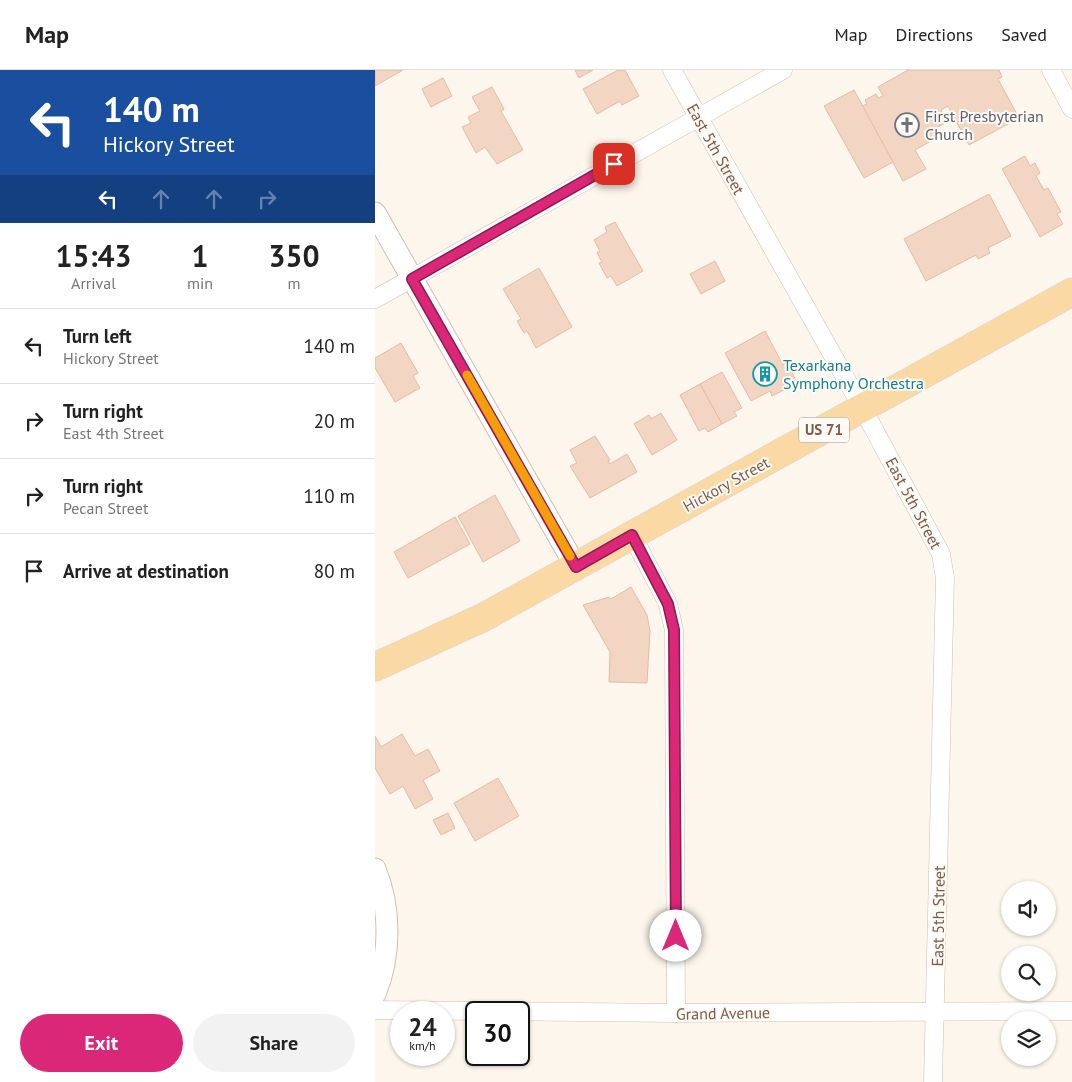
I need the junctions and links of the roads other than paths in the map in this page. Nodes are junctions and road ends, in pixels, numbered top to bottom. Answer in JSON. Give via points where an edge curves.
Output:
{"nodes":[{"id":1,"x":672,"y":70,"type":"edge"},
{"id":2,"x":783,"y":70,"type":"edge"},
{"id":3,"x":1051,"y":70,"type":"edge"},
{"id":4,"x":1072,"y":109,"type":"edge"},
{"id":5,"x":698,"y":117,"type":"junction"},
{"id":6,"x":375,"y":213,"type":"edge"},
{"id":7,"x":412,"y":279,"type":"junction"},
{"id":8,"x":1072,"y":292,"type":"edge"},
{"id":9,"x":375,"y":299,"type":"edge"},
{"id":10,"x":863,"y":409,"type":"junction"},
{"id":11,"x":632,"y":535,"type":"junction"},
{"id":12,"x":576,"y":567,"type":"junction"},
{"id":13,"x":375,"y":667,"type":"edge"},
{"id":14,"x":375,"y":869,"type":"edge"},
{"id":15,"x":375,"y":994,"type":"edge"},
{"id":16,"x":375,"y":1010,"type":"edge"},
{"id":17,"x":936,"y":1010,"type":"junction"},
{"id":18,"x":1072,"y":1011,"type":"edge"},
{"id":19,"x":676,"y":1013,"type":"junction"},
{"id":20,"x":933,"y":1082,"type":"edge"}],
"edges":[{"from":1,"to":5,"type":"street","name":"East 5th Street"},
{"from":2,"to":5,"type":"street"},
{"from":3,"to":4,"type":"street"},
{"from":5,"to":7,"type":"street"},
{"from":5,"to":10,"type":"street","name":"East 5th Street"},
{"from":6,"to":7,"type":"street"},
{"from":7,"to":9,"type":"street"},
{"from":7,"to":12,"type":"street"},
{"from":8,"to":10,"type":"main road","name":"Hickory Street","number":"US 71"},
{"from":10,"to":11,"type":"main road","name":"Hickory Street","number":"US 71"},
{"from":10,"to":17,"type":"street","name":"East 5th Street","via":[[935,540],[944,566]]},
{"from":11,"to":12,"type":"main road","name":"Hickory Street","number":"US 71"},
{"from":11,"to":19,"type":"street","via":[[668,604],[674,630]]},
{"from":12,"to":13,"type":"main road","name":"Hickory Street","number":"US 71","via":[[484,617]]},
{"from":14,"to":15,"type":"street","via":[[383,896],[387,934],[382,972]]},
{"from":16,"to":19,"type":"street","name":"Grand Avenue"},
{"from":17,"to":18,"type":"street","name":"Grand Avenue"},
{"from":17,"to":19,"type":"street","name":"Grand Avenue"},
{"from":17,"to":20,"type":"street","name":"East 5th Street"}]}
